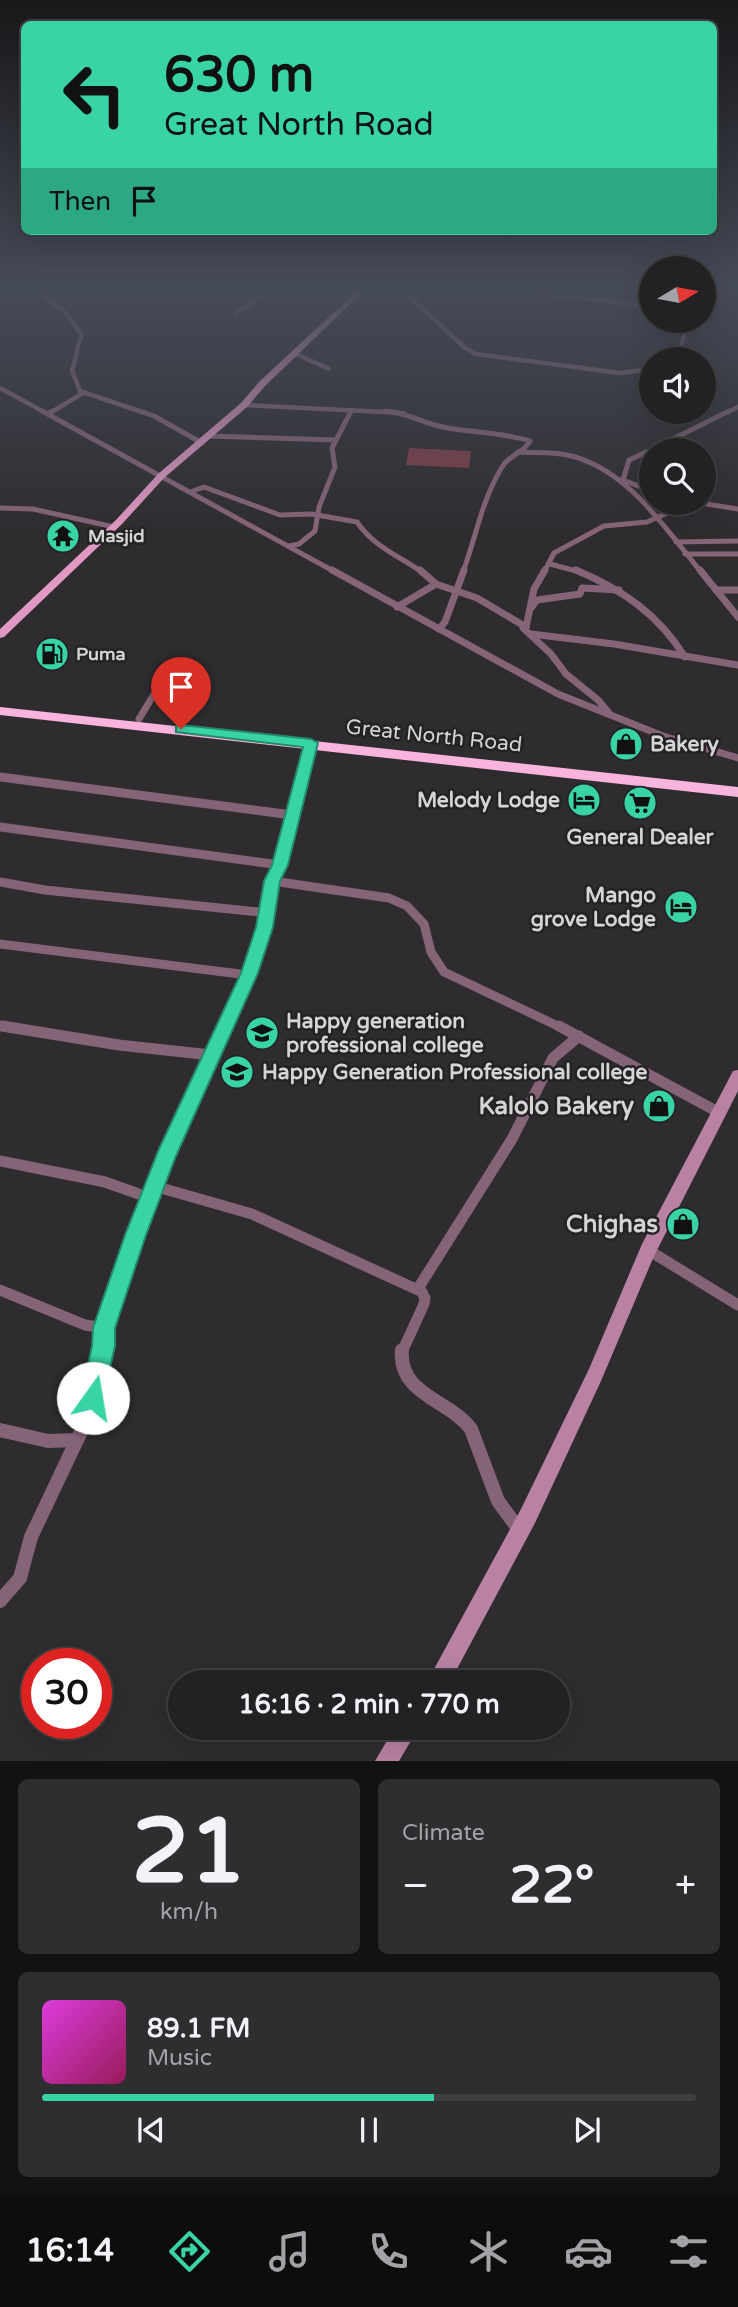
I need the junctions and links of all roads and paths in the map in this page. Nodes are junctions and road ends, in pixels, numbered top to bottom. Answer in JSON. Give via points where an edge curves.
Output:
{"nodes":[{"id":1,"x":72,"y":369,"type":"edge"},
{"id":2,"x":279,"y":369,"type":"edge"},
{"id":3,"x":591,"y":369,"type":"edge"},
{"id":4,"x":639,"y":371,"type":"edge"},
{"id":5,"x":0,"y":388,"type":"edge"},
{"id":6,"x":83,"y":393,"type":"junction"},
{"id":7,"x":244,"y":405,"type":"junction"},
{"id":8,"x":738,"y":407,"type":"edge"},
{"id":9,"x":352,"y":410,"type":"junction"},
{"id":10,"x":48,"y":414,"type":"junction"},
{"id":11,"x":675,"y":438,"type":"edge"},
{"id":12,"x":205,"y":439,"type":"junction"},
{"id":13,"x":336,"y":440,"type":"junction"},
{"id":14,"x":517,"y":452,"type":"junction"},
{"id":15,"x":639,"y":455,"type":"edge"},
{"id":16,"x":161,"y":476,"type":"junction"},
{"id":17,"x":621,"y":480,"type":"junction"},
{"id":18,"x":639,"y":487,"type":"edge"},
{"id":19,"x":193,"y":491,"type":"junction"},
{"id":20,"x":716,"y":506,"type":"edge"},
{"id":21,"x":0,"y":508,"type":"edge"},
{"id":22,"x":738,"y":509,"type":"edge"},
{"id":23,"x":662,"y":515,"type":"edge"},
{"id":24,"x":317,"y":516,"type":"junction"},
{"id":25,"x":657,"y":518,"type":"junction"},
{"id":26,"x":114,"y":527,"type":"junction"},
{"id":27,"x":738,"y":541,"type":"edge"},
{"id":28,"x":676,"y":542,"type":"junction"},
{"id":29,"x":289,"y":546,"type":"junction"},
{"id":30,"x":685,"y":554,"type":"junction"},
{"id":31,"x":738,"y":554,"type":"edge"},
{"id":32,"x":550,"y":564,"type":"junction"},
{"id":33,"x":436,"y":584,"type":"junction"},
{"id":34,"x":619,"y":590,"type":"junction"},
{"id":35,"x":716,"y":590,"type":"junction"},
{"id":36,"x":738,"y":590,"type":"edge"},
{"id":37,"x":455,"y":591,"type":"junction"},
{"id":38,"x":397,"y":607,"type":"junction"},
{"id":39,"x":530,"y":609,"type":"junction"},
{"id":40,"x":738,"y":617,"type":"edge"},
{"id":41,"x":439,"y":629,"type":"junction"},
{"id":42,"x":528,"y":630,"type":"junction"},
{"id":43,"x":0,"y":635,"type":"edge"},
{"id":44,"x":685,"y":657,"type":"junction"},
{"id":45,"x":173,"y":663,"type":"dead end"},
{"id":46,"x":738,"y":665,"type":"edge"},
{"id":47,"x":0,"y":703,"type":"edge"},
{"id":48,"x":0,"y":711,"type":"edge"},
{"id":49,"x":609,"y":714,"type":"junction"},
{"id":50,"x":139,"y":719,"type":"junction"},
{"id":51,"x":311,"y":743,"type":"junction"},
{"id":52,"x":738,"y":758,"type":"edge"},
{"id":53,"x":0,"y":776,"type":"edge"},
{"id":54,"x":738,"y":785,"type":"edge"},
{"id":55,"x":738,"y":792,"type":"edge"},
{"id":56,"x":292,"y":815,"type":"junction"},
{"id":57,"x":0,"y":827,"type":"edge"},
{"id":58,"x":280,"y":865,"type":"junction"},
{"id":59,"x":272,"y":881,"type":"junction"},
{"id":60,"x":0,"y":882,"type":"edge"},
{"id":61,"x":268,"y":913,"type":"junction"},
{"id":62,"x":0,"y":944,"type":"edge"},
{"id":63,"x":248,"y":975,"type":"junction"},
{"id":64,"x":0,"y":1026,"type":"edge"},
{"id":65,"x":579,"y":1036,"type":"junction"},
{"id":66,"x":211,"y":1055,"type":"junction"},
{"id":67,"x":738,"y":1076,"type":"edge"},
{"id":68,"x":718,"y":1112,"type":"junction"},
{"id":69,"x":0,"y":1161,"type":"edge"},
{"id":70,"x":152,"y":1192,"type":"junction"},
{"id":71,"x":648,"y":1250,"type":"junction"},
{"id":72,"x":419,"y":1287,"type":"junction"},
{"id":73,"x":0,"y":1290,"type":"edge"},
{"id":74,"x":738,"y":1305,"type":"edge"},
{"id":75,"x":104,"y":1328,"type":"junction"},
{"id":76,"x":0,"y":1430,"type":"edge"},
{"id":77,"x":77,"y":1440,"type":"junction"},
{"id":78,"x":520,"y":1531,"type":"junction"},
{"id":79,"x":0,"y":1601,"type":"edge"},
{"id":80,"x":445,"y":1670,"type":"edge"},
{"id":81,"x":400,"y":1740,"type":"edge"},
{"id":82,"x":386,"y":1761,"type":"edge"}],
"edges":[{"from":1,"to":6,"type":"street"},
{"from":2,"to":7,"type":"main road"},
{"from":3,"to":4,"type":"street"},
{"from":5,"to":10,"type":"street"},
{"from":6,"to":10,"type":"street"},
{"from":6,"to":12,"type":"street","via":[[154,416]]},
{"from":7,"to":9,"type":"street"},
{"from":7,"to":12,"type":"main road"},
{"from":8,"to":11,"type":"street"},
{"from":9,"to":13,"type":"street"},
{"from":9,"to":14,"type":"street","via":[[410,414],[441,427],[530,441]]},
{"from":10,"to":16,"type":"street"},
{"from":12,"to":13,"type":"street"},
{"from":12,"to":16,"type":"main road"},
{"from":13,"to":24,"type":"street","via":[[333,475]]},
{"from":14,"to":17,"type":"street","via":[[576,457]]},
{"from":14,"to":37,"type":"street","via":[[496,473],[485,493]]},
{"from":15,"to":17,"type":"street","via":[[629,460]]},
{"from":16,"to":19,"type":"street"},
{"from":16,"to":26,"type":"main road"},
{"from":17,"to":18,"type":"street"},
{"from":17,"to":25,"type":"street"},
{"from":19,"to":24,"type":"street","via":[[204,487],[280,515]]},
{"from":19,"to":29,"type":"street"},
{"from":20,"to":22,"type":"street"},
{"from":21,"to":26,"type":"street","via":[[33,509]]},
{"from":23,"to":25,"type":"street"},
{"from":24,"to":29,"type":"street","via":[[315,531]]},
{"from":24,"to":33,"type":"street","via":[[357,522],[390,553]]},
{"from":25,"to":28,"type":"street"},
{"from":25,"to":32,"type":"street","via":[[604,527],[554,553]]},
{"from":26,"to":43,"type":"main road"},
{"from":27,"to":28,"type":"street"},
{"from":28,"to":30,"type":"street"},
{"from":29,"to":38,"type":"street"},
{"from":30,"to":31,"type":"street"},
{"from":30,"to":35,"type":"street"},
{"from":32,"to":34,"type":"street","via":[[567,564]]},
{"from":32,"to":39,"type":"street","via":[[534,589]]},
{"from":33,"to":37,"type":"street"},
{"from":33,"to":38,"type":"street"},
{"from":34,"to":39,"type":"street","via":[[582,588],[580,594],[537,600]]},
{"from":34,"to":44,"type":"street","via":[[669,630]]},
{"from":35,"to":36,"type":"street"},
{"from":35,"to":40,"type":"street"},
{"from":37,"to":41,"type":"street"},
{"from":37,"to":42,"type":"street","via":[[481,600]]},
{"from":38,"to":41,"type":"street"},
{"from":39,"to":42,"type":"street"},
{"from":41,"to":49,"type":"street","via":[[558,694]]},
{"from":42,"to":44,"type":"street"},
{"from":42,"to":49,"type":"street"},
{"from":44,"to":46,"type":"street"},
{"from":45,"to":50,"type":"street"},
{"from":47,"to":50,"type":"highway","name":"Great North Road"},
{"from":48,"to":51,"type":"highway","name":"Great North Road"},
{"from":49,"to":52,"type":"street"},
{"from":50,"to":54,"type":"highway","name":"Great North Road"},
{"from":51,"to":55,"type":"highway","name":"Great North Road"},
{"from":51,"to":56,"type":"street"},
{"from":53,"to":56,"type":"street"},
{"from":56,"to":58,"type":"street"},
{"from":57,"to":58,"type":"street"},
{"from":58,"to":59,"type":"street"},
{"from":59,"to":61,"type":"street"},
{"from":59,"to":65,"type":"street","via":[[404,903],[427,927],[429,952],[444,972]]},
{"from":60,"to":61,"type":"street"},
{"from":61,"to":63,"type":"street"},
{"from":62,"to":63,"type":"street"},
{"from":63,"to":66,"type":"street"},
{"from":64,"to":66,"type":"street"},
{"from":65,"to":68,"type":"street"},
{"from":65,"to":72,"type":"street","via":[[553,1058],[512,1139]]},
{"from":66,"to":70,"type":"street"},
{"from":67,"to":68,"type":"main road"},
{"from":68,"to":71,"type":"main road"},
{"from":69,"to":70,"type":"street"},
{"from":70,"to":72,"type":"street","via":[[252,1214]]},
{"from":70,"to":75,"type":"street"},
{"from":71,"to":74,"type":"street"},
{"from":71,"to":78,"type":"main road","via":[[595,1376]]},
{"from":72,"to":78,"type":"street","via":[[424,1304],[402,1349],[404,1369],[420,1392],[466,1422],[498,1501]]},
{"from":73,"to":75,"type":"street","via":[[85,1325]]},
{"from":75,"to":77,"type":"street","via":[[99,1376]]},
{"from":76,"to":77,"type":"street","via":[[43,1441]]},
{"from":77,"to":79,"type":"street","via":[[32,1537],[20,1578]]},
{"from":78,"to":80,"type":"main road"},
{"from":81,"to":82,"type":"main road"}]}
